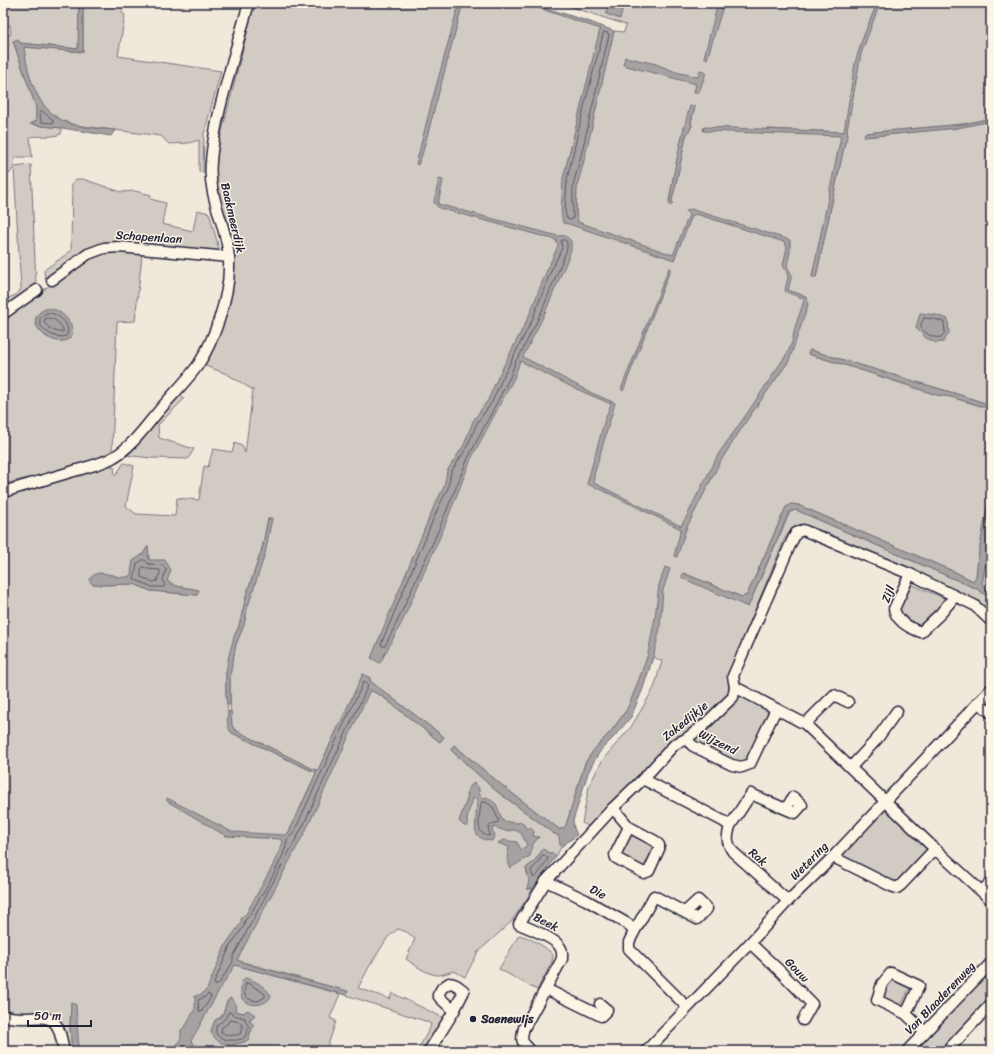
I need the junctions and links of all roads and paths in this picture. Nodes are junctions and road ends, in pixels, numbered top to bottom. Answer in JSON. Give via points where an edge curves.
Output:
{"nodes":[{"id":1,"x":249,"y":3,"type":"edge"},
{"id":2,"x":229,"y":257,"type":"junction"},
{"id":3,"x":52,"y":280,"type":"dead end"},
{"id":4,"x":37,"y":290,"type":"dead end"},
{"id":5,"x":3,"y":314,"type":"edge"},
{"id":6,"x":3,"y":492,"type":"edge"},
{"id":7,"x":803,"y":530,"type":"joint"},
{"id":8,"x":910,"y":574,"type":"junction"},
{"id":9,"x":955,"y":596,"type":"junction"},
{"id":10,"x":991,"y":621,"type":"edge"},
{"id":11,"x":735,"y":687,"type":"junction"},
{"id":12,"x":991,"y":689,"type":"edge"},
{"id":13,"x":848,"y":702,"type":"dead end"},
{"id":14,"x":978,"y":702,"type":"junction"},
{"id":15,"x":776,"y":708,"type":"junction"},
{"id":16,"x":897,"y":711,"type":"dead end"},
{"id":17,"x":991,"y":713,"type":"edge"},
{"id":18,"x":805,"y":724,"type":"junction"},
{"id":19,"x":686,"y":739,"type":"junction"},
{"id":20,"x":851,"y":768,"type":"junction"},
{"id":21,"x":643,"y":779,"type":"junction"},
{"id":22,"x":885,"y":800,"type":"junction"},
{"id":23,"x":613,"y":808,"type":"junction"},
{"id":24,"x":786,"y":809,"type":"dead end"},
{"id":25,"x":730,"y":826,"type":"junction"},
{"id":26,"x":629,"y":827,"type":"junction"},
{"id":27,"x":935,"y":849,"type":"junction"},
{"id":28,"x":832,"y":857,"type":"junction"},
{"id":29,"x":546,"y":881,"type":"junction"},
{"id":30,"x":991,"y":882,"type":"edge"},
{"id":31,"x":982,"y":891,"type":"junction"},
{"id":32,"x":991,"y":900,"type":"edge"},
{"id":33,"x":788,"y":901,"type":"junction"},
{"id":34,"x":685,"y":912,"type":"dead end"},
{"id":35,"x":519,"y":924,"type":"joint"},
{"id":36,"x":634,"y":932,"type":"junction"},
{"id":37,"x":750,"y":943,"type":"junction"},
{"id":38,"x":991,"y":963,"type":"edge"},
{"id":39,"x":546,"y":989,"type":"junction"},
{"id":40,"x":600,"y":1004,"type":"dead end"},
{"id":41,"x":991,"y":1004,"type":"edge"},
{"id":42,"x":687,"y":1007,"type":"junction"},
{"id":43,"x":454,"y":1011,"type":"dead end"},
{"id":44,"x":906,"y":1014,"type":"dead end"},
{"id":45,"x":3,"y":1016,"type":"edge"},
{"id":46,"x":803,"y":1020,"type":"dead end"},
{"id":47,"x":925,"y":1032,"type":"junction"},
{"id":48,"x":651,"y":1049,"type":"edge"},
{"id":49,"x":64,"y":1051,"type":"edge"},
{"id":50,"x":429,"y":1051,"type":"edge"},
{"id":51,"x":531,"y":1051,"type":"edge"},
{"id":52,"x":907,"y":1051,"type":"edge"},
{"id":53,"x":947,"y":1051,"type":"edge"}],
"edges":[{"from":1,"to":2,"type":"street","name":"Baakmeerdijk","via":[[223,98],[210,162],[212,191]]},
{"from":2,"to":3,"type":"street","name":"Schapenlaan","via":[[119,247],[104,248],[88,254]]},
{"from":2,"to":6,"type":"street","name":"Baakmeerdijk","via":[[229,280],[224,303],[202,359],[138,436],[111,459]]},
{"from":4,"to":5,"type":"street"},
{"from":7,"to":8,"type":"street","name":"Zijl"},
{"from":7,"to":11,"type":"street","name":"Zakedijkje","via":[[796,533],[791,543],[733,676]]},
{"from":8,"to":9,"type":"street","name":"Zijl"},
{"from":8,"to":9,"type":"street","name":"Zijl","via":[[894,609],[898,618],[914,630],[921,632]]},
{"from":9,"to":10,"type":"street","name":"Zijl","via":[[974,605]]},
{"from":11,"to":15,"type":"street"},
{"from":11,"to":19,"type":"street","name":"Zakedijkje","via":[[733,697]]},
{"from":12,"to":14,"type":"street","name":"Wetering"},
{"from":13,"to":18,"type":"street","via":[[834,695]]},
{"from":14,"to":17,"type":"street"},
{"from":14,"to":22,"type":"street","name":"Wetering"},
{"from":15,"to":18,"type":"street"},
{"from":15,"to":19,"type":"street","name":"Wijzend","via":[[750,764],[742,767],[732,765],[693,746]]},
{"from":16,"to":20,"type":"street","via":[[877,739]]},
{"from":18,"to":20,"type":"street"},
{"from":19,"to":21,"type":"street","name":"Zakedijkje","via":[[675,744]]},
{"from":20,"to":22,"type":"street"},
{"from":21,"to":23,"type":"street","name":"Zakedijkje"},
{"from":21,"to":25,"type":"street"},
{"from":22,"to":27,"type":"street"},
{"from":22,"to":28,"type":"street","name":"Wetering"},
{"from":23,"to":26,"type":"street"},
{"from":23,"to":29,"type":"street","name":"Zakedijkje"},
{"from":24,"to":25,"type":"street","name":"Rak","via":[[751,794]]},
{"from":25,"to":33,"type":"street","name":"Rak","via":[[728,845],[733,852]]},
{"from":26,"to":26,"type":"street","via":[[615,855],[616,858],[644,873],[649,871],[660,849],[659,845]]},
{"from":27,"to":28,"type":"street","via":[[896,888]]},
{"from":27,"to":31,"type":"street"},
{"from":28,"to":33,"type":"street","name":"Wetering"},
{"from":29,"to":35,"type":"street","name":"Zakedijkje"},
{"from":29,"to":36,"type":"street","name":"Die","via":[[622,920]]},
{"from":30,"to":31,"type":"street"},
{"from":31,"to":32,"type":"street"},
{"from":33,"to":37,"type":"street","name":"Wetering"},
{"from":34,"to":36,"type":"street","via":[[654,896]]},
{"from":35,"to":39,"type":"street","name":"Beek","via":[[556,942],[561,948],[562,959]]},
{"from":36,"to":42,"type":"street","via":[[629,942],[630,950]]},
{"from":37,"to":42,"type":"street","name":"Wetering"},
{"from":37,"to":46,"type":"street","name":"Gouw","via":[[812,1004]]},
{"from":38,"to":47,"type":"street","name":"Van Blaaderenweg"},
{"from":39,"to":40,"type":"street","via":[[601,1016],[607,1010]]},
{"from":39,"to":51,"type":"street","name":"Beek","via":[[522,1036],[522,1042]]},
{"from":41,"to":53,"type":"street"},
{"from":42,"to":48,"type":"street","name":"Wetering"},
{"from":43,"to":50,"type":"street"},
{"from":44,"to":47,"type":"street"},
{"from":45,"to":49,"type":"street","via":[[42,1017],[54,1022]]},
{"from":47,"to":52,"type":"street","name":"Van Blaaderenweg"}]}
